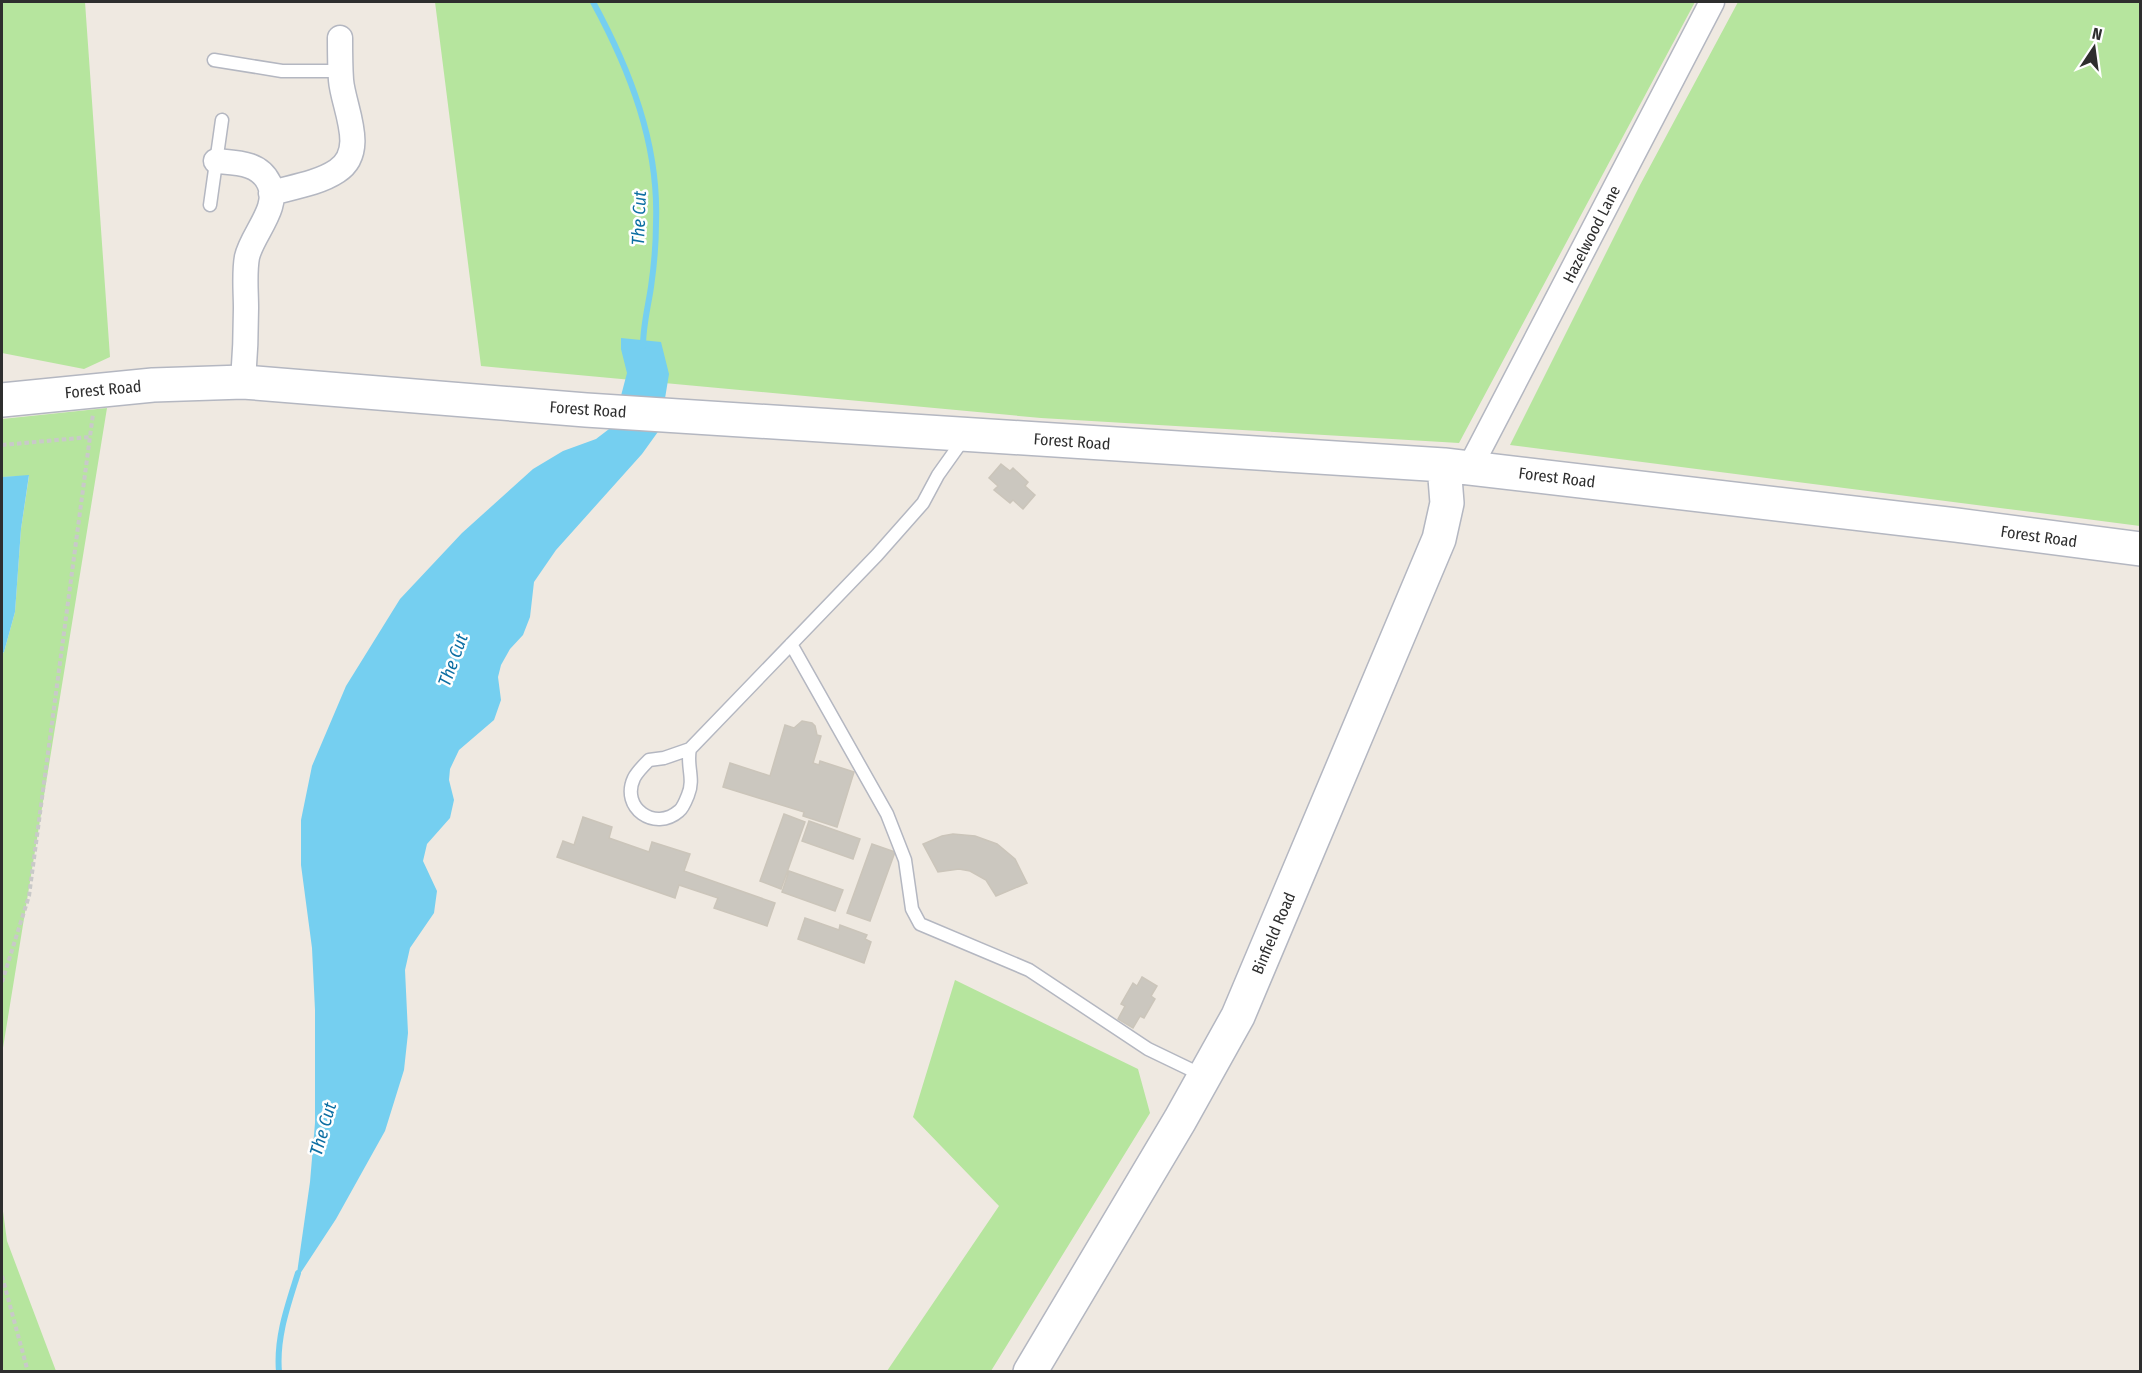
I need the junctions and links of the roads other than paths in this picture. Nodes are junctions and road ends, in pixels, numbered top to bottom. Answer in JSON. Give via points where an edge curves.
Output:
{"nodes":[{"id":1,"x":1712,"y":2,"type":"edge"},
{"id":2,"x":340,"y":38,"type":"dead end"},
{"id":3,"x":214,"y":60,"type":"dead end"},
{"id":4,"x":341,"y":71,"type":"junction"},
{"id":5,"x":222,"y":120,"type":"dead end"},
{"id":6,"x":216,"y":161,"type":"junction"},
{"id":7,"x":271,"y":193,"type":"junction"},
{"id":8,"x":210,"y":205,"type":"dead end"},
{"id":9,"x":243,"y":382,"type":"junction"},
{"id":10,"x":7,"y":392,"type":"edge"},
{"id":11,"x":967,"y":434,"type":"junction"},
{"id":12,"x":1457,"y":466,"type":"junction"},
{"id":13,"x":2140,"y":549,"type":"edge"},
{"id":14,"x":791,"y":644,"type":"junction"},
{"id":15,"x":690,"y":749,"type":"junction"},
{"id":16,"x":1204,"y":1076,"type":"junction"},
{"id":17,"x":1030,"y":1371,"type":"edge"}],
"edges":[{"from":1,"to":12,"type":"street","name":"Hazelwood Lane"},
{"from":2,"to":4,"type":"street"},
{"from":3,"to":4,"type":"lane","via":[[282,71]]},
{"from":4,"to":7,"type":"street","via":[[351,124],[348,159],[328,177]]},
{"from":5,"to":6,"type":"lane"},
{"from":6,"to":7,"type":"street","via":[[259,170]]},
{"from":6,"to":8,"type":"lane"},
{"from":7,"to":9,"type":"street","via":[[269,210],[247,257]]},
{"from":9,"to":10,"type":"main road","name":"Forest Road"},
{"from":9,"to":11,"type":"main road","name":"Forest Road"},
{"from":11,"to":12,"type":"main road","name":"Forest Road"},
{"from":11,"to":14,"type":"lane","via":[[923,502]]},
{"from":12,"to":13,"type":"main road","name":"Forest Road"},
{"from":12,"to":16,"type":"main road","name":"Binfield Road","via":[[1439,539],[1238,1016]]},
{"from":14,"to":15,"type":"lane"},
{"from":14,"to":16,"type":"lane","via":[[887,814],[905,860],[912,909],[920,924],[1029,970],[1148,1049]]},
{"from":15,"to":15,"type":"lane","via":[[687,759],[692,785],[680,810],[666,818],[643,815],[632,805],[634,778],[649,760]]},
{"from":16,"to":17,"type":"main road","name":"Binfield Road"}]}
